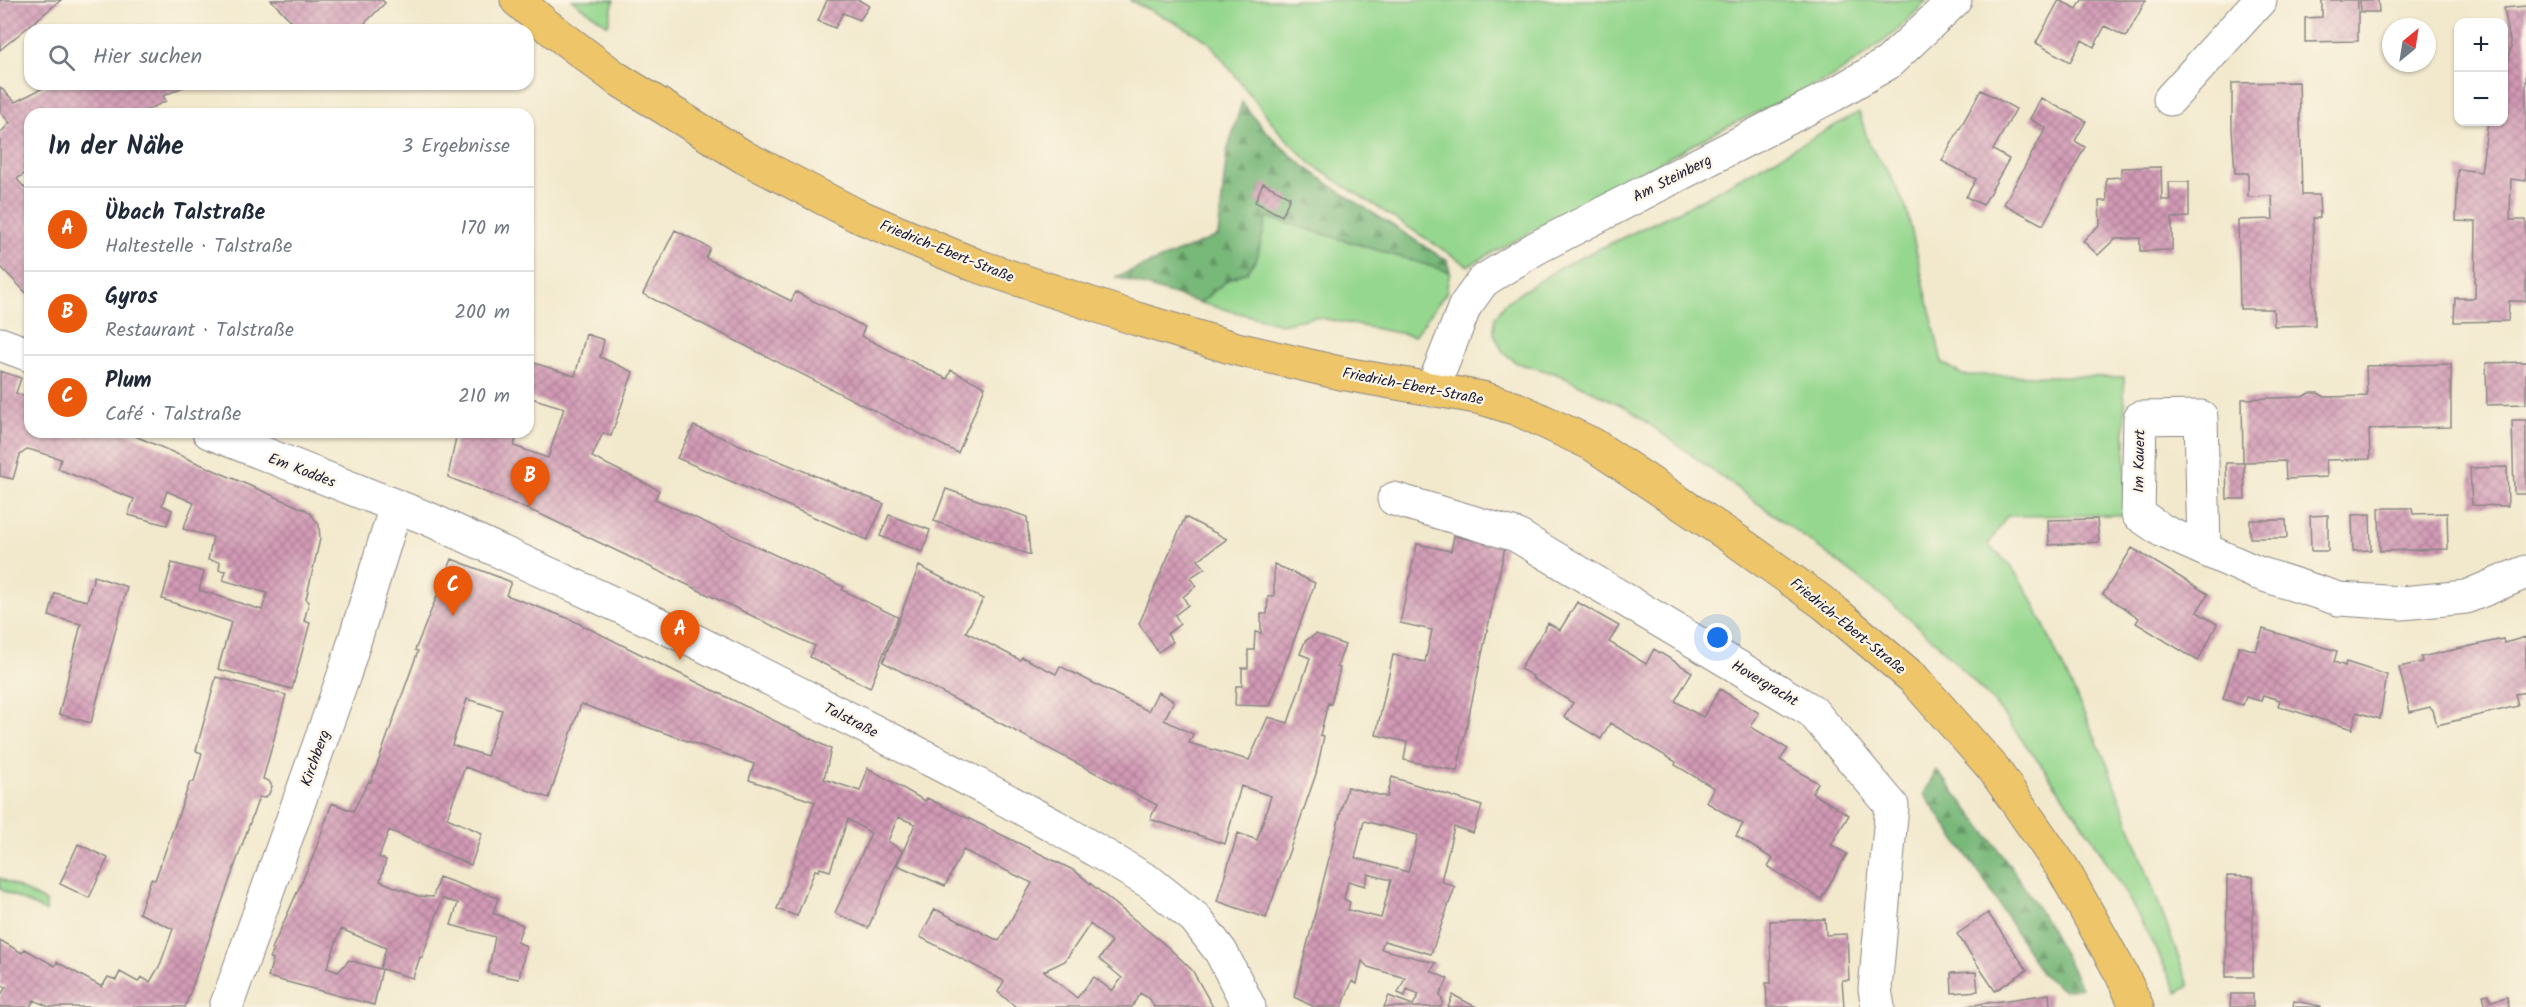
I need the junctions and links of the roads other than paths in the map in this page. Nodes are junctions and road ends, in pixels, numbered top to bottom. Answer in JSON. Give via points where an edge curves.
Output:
{"nodes":[{"id":1,"x":517,"y":0,"type":"edge"},
{"id":2,"x":1955,"y":0,"type":"edge"},
{"id":3,"x":2260,"y":0,"type":"edge"},
{"id":4,"x":2170,"y":99,"type":"dead end"},
{"id":5,"x":0,"y":344,"type":"edge"},
{"id":6,"x":24,"y":353,"type":"edge"},
{"id":7,"x":1432,"y":390,"type":"junction"},
{"id":8,"x":224,"y":438,"type":"edge"},
{"id":9,"x":1394,"y":499,"type":"dead end"},
{"id":10,"x":396,"y":506,"type":"junction"},
{"id":11,"x":2204,"y":549,"type":"dead end"},
{"id":12,"x":2526,"y":572,"type":"edge"},
{"id":13,"x":226,"y":1007,"type":"edge"},
{"id":14,"x":1249,"y":1007,"type":"edge"},
{"id":15,"x":1878,"y":1007,"type":"edge"},
{"id":16,"x":2137,"y":1007,"type":"edge"}],
"edges":[{"from":1,"to":7,"type":"main road","name":"Friedrich-Ebert-Straße","via":[[616,78],[744,157],[856,215],[975,265],[1137,320],[1237,349]]},
{"from":2,"to":7,"type":"street","name":"Am Steinberg","via":[[1888,63],[1536,248],[1483,281],[1465,306]]},
{"from":3,"to":4,"type":"street"},
{"from":5,"to":6,"type":"street"},
{"from":7,"to":16,"type":"main road","name":"Friedrich-Ebert-Straße","via":[[1461,393],[1517,409],[1592,444],[1825,604],[1914,679],[1993,768],[2063,869]]},
{"from":8,"to":10,"type":"street","name":"Em Koddes"},
{"from":9,"to":15,"type":"street","name":"Hovergracht","via":[[1516,535],[1812,711],[1892,806],[1875,989]]},
{"from":10,"to":13,"type":"street","name":"Kirchberg","via":[[344,675]]},
{"from":10,"to":14,"type":"street","name":"Talstraße","via":[[691,639],[1053,825],[1151,883],[1195,918],[1221,952]]},
{"from":11,"to":12,"type":"street","via":[[2255,572],[2339,599],[2402,603],[2466,597]]}]}
